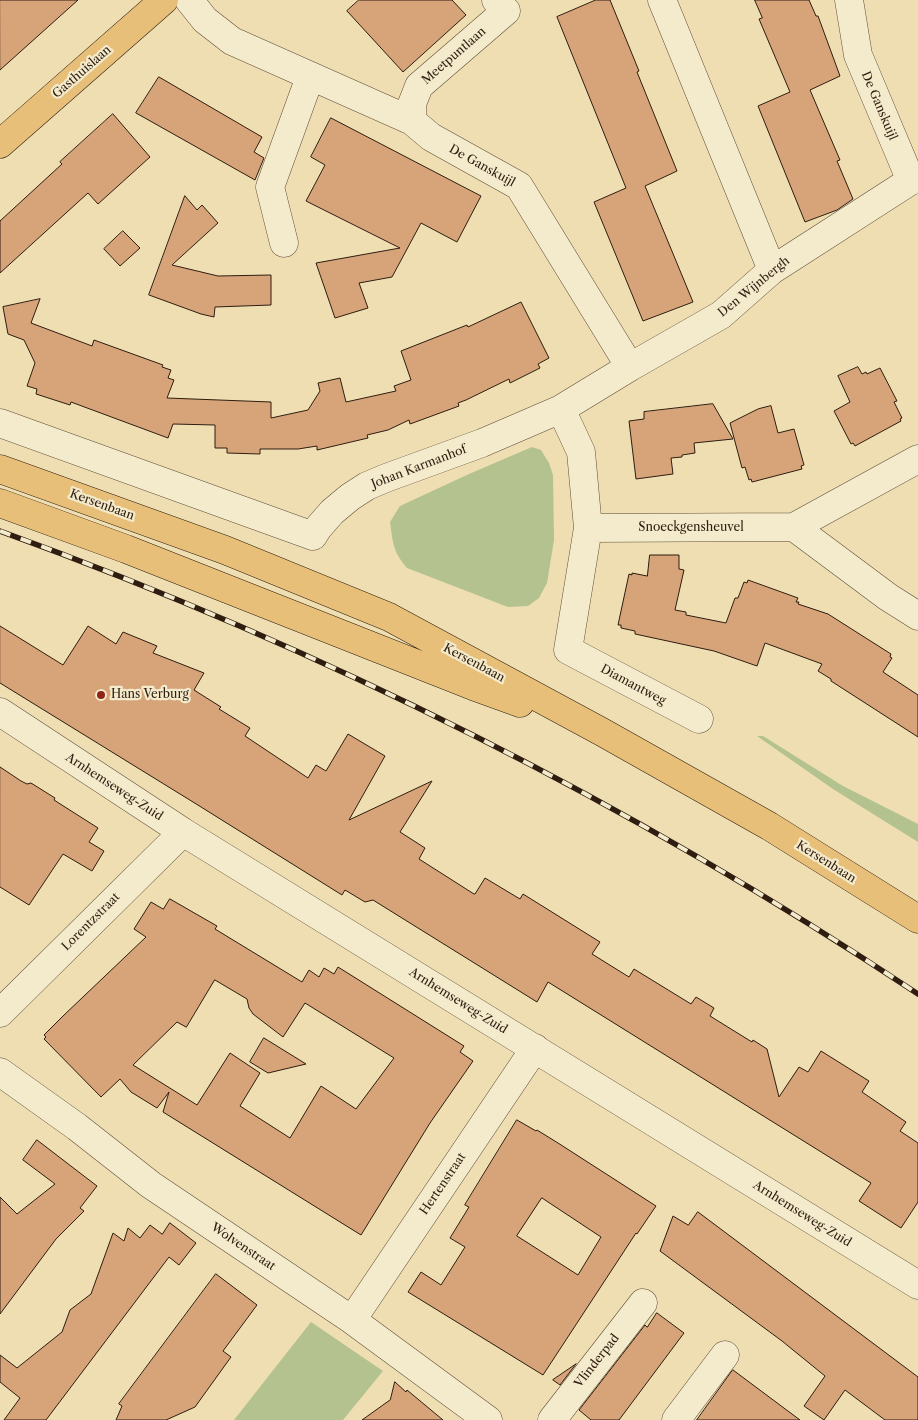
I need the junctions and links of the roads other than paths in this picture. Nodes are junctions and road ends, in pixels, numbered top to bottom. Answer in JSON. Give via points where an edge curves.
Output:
{"nodes":[{"id":1,"x":164,"y":0,"type":"edge"},
{"id":2,"x":189,"y":0,"type":"edge"},
{"id":3,"x":496,"y":0,"type":"edge"},
{"id":4,"x":662,"y":0,"type":"edge"},
{"id":5,"x":849,"y":0,"type":"edge"},
{"id":6,"x":310,"y":77,"type":"junction"},
{"id":7,"x":412,"y":122,"type":"junction"},
{"id":8,"x":0,"y":144,"type":"edge"},
{"id":9,"x":914,"y":179,"type":"edge"},
{"id":10,"x":284,"y":243,"type":"dead end"},
{"id":11,"x":772,"y":270,"type":"junction"},
{"id":12,"x":630,"y":367,"type":"junction"},
{"id":13,"x":562,"y":409,"type":"junction"},
{"id":14,"x":0,"y":423,"type":"edge"},
{"id":15,"x":918,"y":460,"type":"edge"},
{"id":16,"x":0,"y":468,"type":"edge"},
{"id":17,"x":0,"y":503,"type":"edge"},
{"id":18,"x":794,"y":527,"type":"junction"},
{"id":19,"x":588,"y":528,"type":"junction"},
{"id":20,"x":918,"y":616,"type":"edge"},
{"id":21,"x":0,"y":712,"type":"edge"},
{"id":22,"x":698,"y":719,"type":"dead end"},
{"id":23,"x":602,"y":732,"type":"junction"},
{"id":24,"x":183,"y":832,"type":"junction"},
{"id":25,"x":918,"y":919,"type":"edge"},
{"id":26,"x":0,"y":1013,"type":"edge"},
{"id":27,"x":535,"y":1048,"type":"junction"},
{"id":28,"x":0,"y":1072,"type":"edge"},
{"id":29,"x":918,"y":1286,"type":"edge"},
{"id":30,"x":643,"y":1303,"type":"dead end"},
{"id":31,"x":352,"y":1320,"type":"junction"},
{"id":32,"x":725,"y":1355,"type":"dead end"},
{"id":33,"x":488,"y":1420,"type":"edge"},
{"id":34,"x":552,"y":1420,"type":"edge"},
{"id":35,"x":676,"y":1420,"type":"edge"}],
"edges":[{"from":1,"to":8,"type":"main road","name":"Gasthuislaan"},
{"from":2,"to":6,"type":"street","name":"De Ganskuijl","via":[[205,20],[232,41]]},
{"from":3,"to":7,"type":"street","name":"Meetpuntlaan","via":[[506,11],[419,86],[412,104]]},
{"from":4,"to":11,"type":"street"},
{"from":5,"to":9,"type":"street","name":"De Ganskuijl","via":[[858,55]]},
{"from":6,"to":7,"type":"street","name":"De Ganskuijl"},
{"from":6,"to":10,"type":"street","via":[[270,187]]},
{"from":7,"to":12,"type":"street","name":"De Ganskuijl","via":[[431,137],[519,186]]},
{"from":9,"to":11,"type":"street","name":"Den Wijnbergh"},
{"from":11,"to":12,"type":"street","name":"Den Wijnbergh","via":[[721,315]]},
{"from":12,"to":13,"type":"street","name":"Den Wijnbergh"},
{"from":13,"to":14,"type":"street","name":"Johan Karmanhof","via":[[367,486],[332,512],[313,536]]},
{"from":13,"to":19,"type":"street","via":[[581,452]]},
{"from":15,"to":18,"type":"street","name":"Snoeckgensheuvel"},
{"from":16,"to":23,"type":"main road","name":"Kersenbaan","via":[[225,550],[389,617]]},
{"from":17,"to":23,"type":"main road","via":[[474,686]]},
{"from":18,"to":19,"type":"street","name":"Snoeckgensheuvel"},
{"from":18,"to":20,"type":"street"},
{"from":19,"to":22,"type":"street","name":"Diamantweg","via":[[568,650]]},
{"from":21,"to":24,"type":"street","name":"Arnhemseweg-Zuid"},
{"from":23,"to":25,"type":"main road","name":"Kersenbaan","via":[[769,826]]},
{"from":24,"to":26,"type":"street","name":"Lorentzstraat"},
{"from":24,"to":27,"type":"street","name":"Arnhemseweg-Zuid"},
{"from":27,"to":29,"type":"street","name":"Arnhemseweg-Zuid"},
{"from":27,"to":31,"type":"street","name":"Hertenstraat"},
{"from":28,"to":31,"type":"street","name":"Wolvenstraat","via":[[151,1185]]},
{"from":30,"to":34,"type":"street","name":"Vlinderpad"},
{"from":31,"to":33,"type":"street","name":"Wolvenstraat"},
{"from":32,"to":35,"type":"street"}]}
